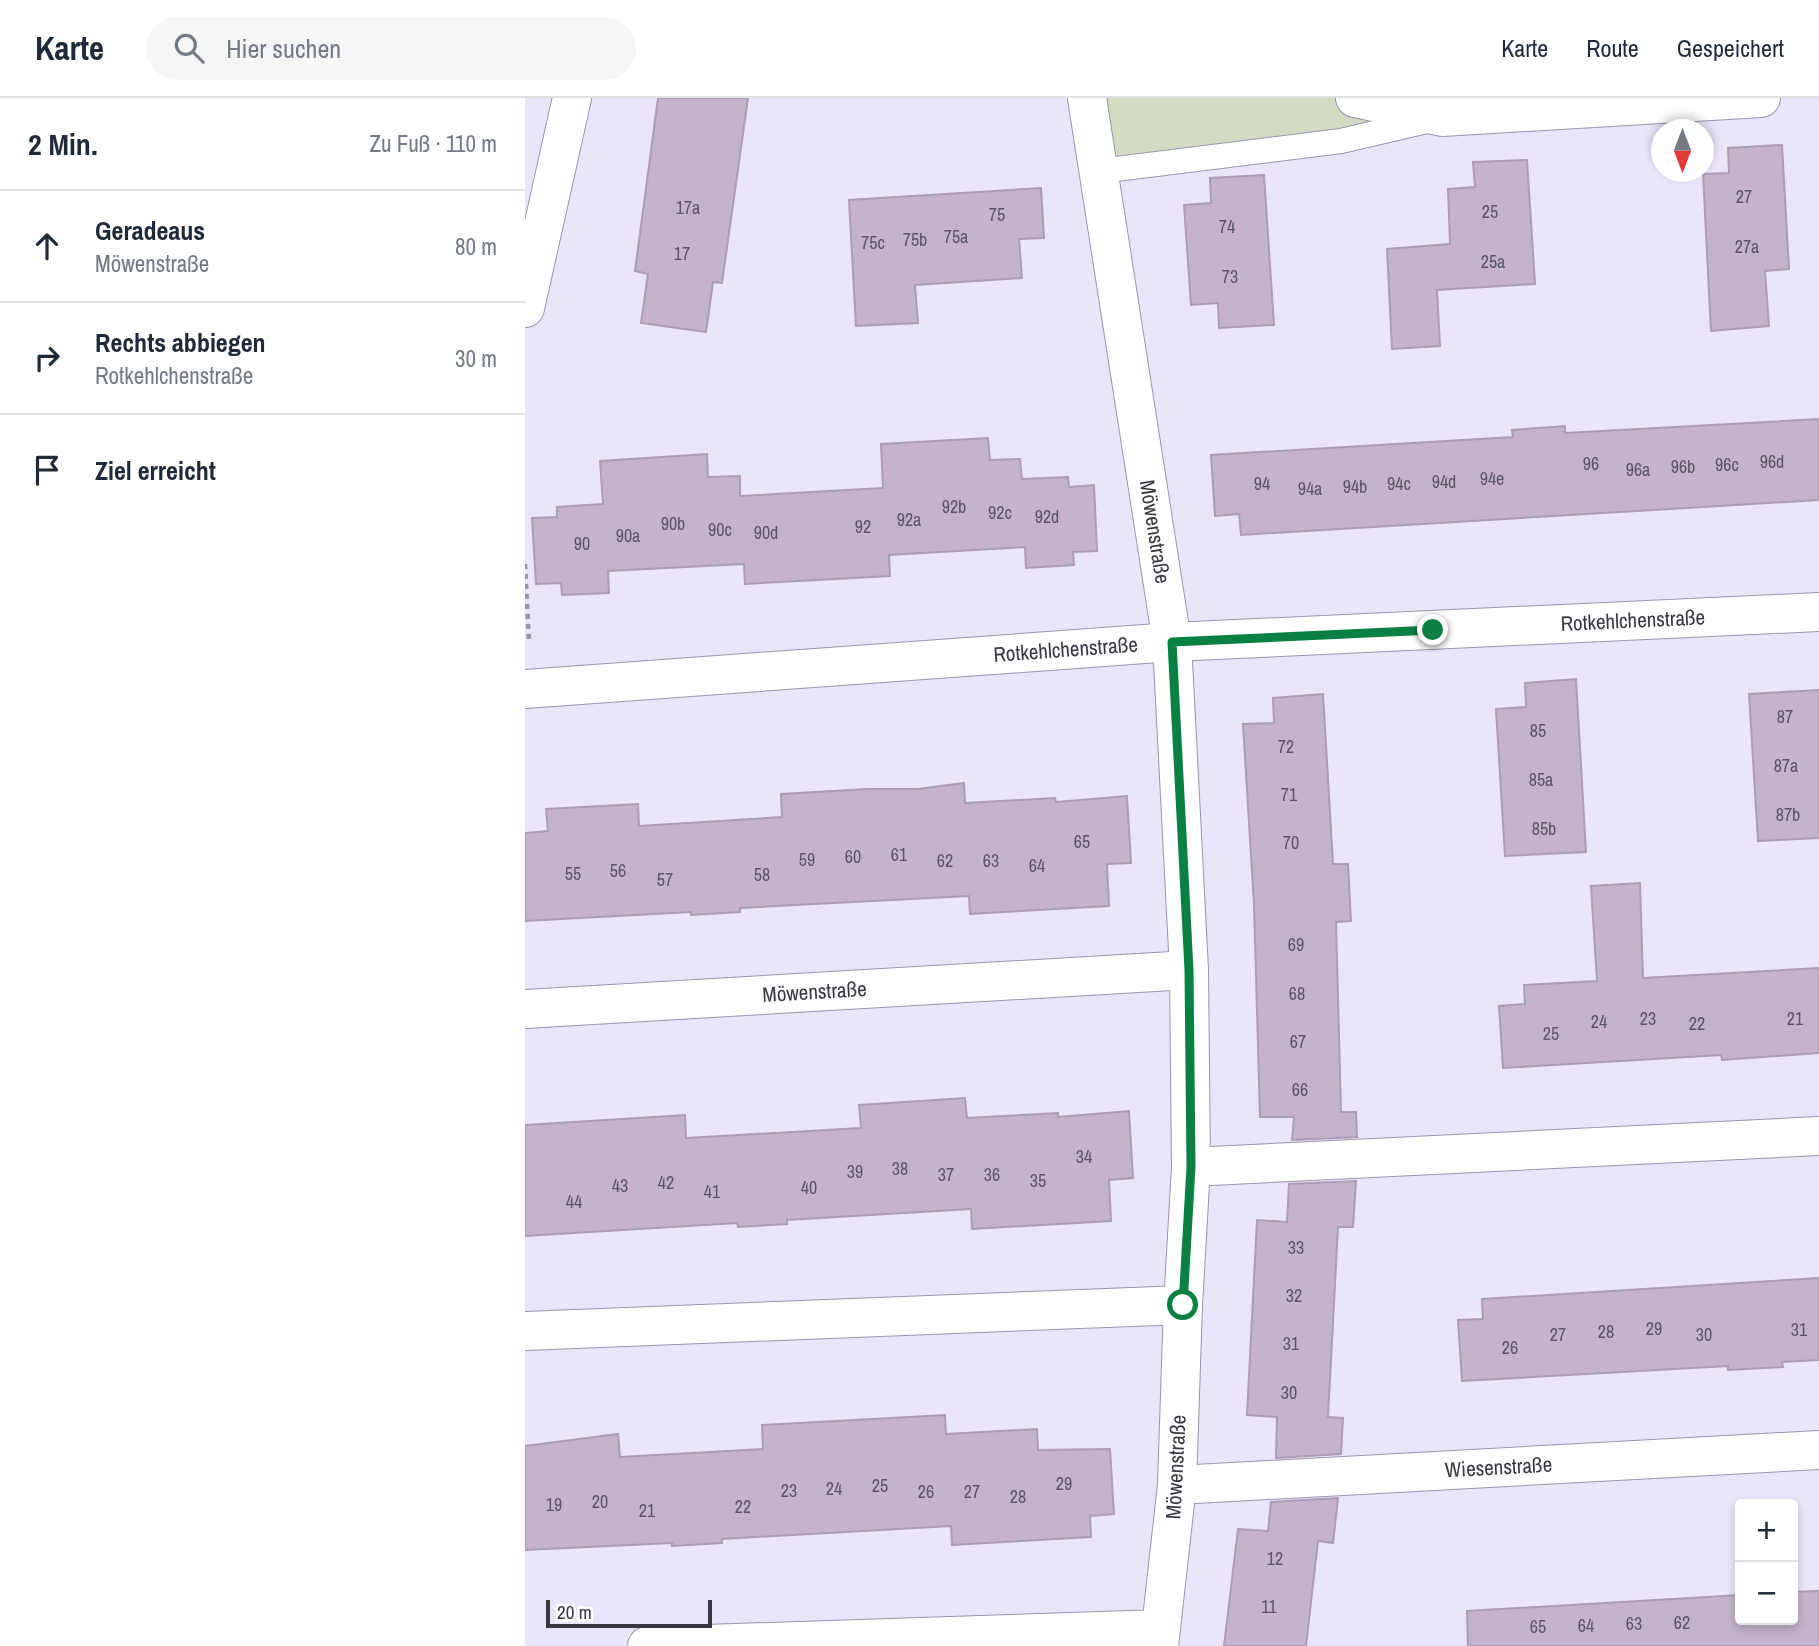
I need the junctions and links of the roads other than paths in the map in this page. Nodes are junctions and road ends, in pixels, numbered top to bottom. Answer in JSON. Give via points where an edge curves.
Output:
{"nodes":[{"id":1,"x":572,"y":98,"type":"edge"},
{"id":2,"x":1087,"y":98,"type":"edge"},
{"id":3,"x":1355,"y":98,"type":"edge"},
{"id":4,"x":1761,"y":98,"type":"edge"},
{"id":5,"x":1442,"y":117,"type":"junction"},
{"id":6,"x":1100,"y":171,"type":"junction"},
{"id":7,"x":525,"y":308,"type":"edge"},
{"id":8,"x":1819,"y":612,"type":"edge"},
{"id":9,"x":1172,"y":642,"type":"junction"},
{"id":10,"x":528,"y":689,"type":"edge"},
{"id":11,"x":1189,"y":970,"type":"junction"},
{"id":12,"x":525,"y":1009,"type":"edge"},
{"id":13,"x":1819,"y":1136,"type":"edge"},
{"id":14,"x":1191,"y":1167,"type":"junction"},
{"id":15,"x":1183,"y":1305,"type":"junction"},
{"id":16,"x":525,"y":1331,"type":"edge"},
{"id":17,"x":1819,"y":1450,"type":"edge"},
{"id":18,"x":1177,"y":1485,"type":"junction"},
{"id":19,"x":1160,"y":1638,"type":"edge"},
{"id":20,"x":647,"y":1646,"type":"edge"}],
"edges":[{"from":1,"to":7,"type":"street"},
{"from":2,"to":6,"type":"street","name":"Möwenstraße"},
{"from":3,"to":5,"type":"street"},
{"from":4,"to":5,"type":"street"},
{"from":5,"to":6,"type":"lane","via":[[1341,141]]},
{"from":6,"to":9,"type":"street","name":"Möwenstraße"},
{"from":8,"to":9,"type":"street","name":"Rotkehlchenstraße"},
{"from":9,"to":10,"type":"street","name":"Rotkehlchenstraße"},
{"from":9,"to":11,"type":"street","name":"Möwenstraße"},
{"from":11,"to":12,"type":"street","name":"Möwenstraße"},
{"from":11,"to":14,"type":"street","name":"Möwenstraße"},
{"from":13,"to":14,"type":"street"},
{"from":14,"to":15,"type":"street","name":"Möwenstraße"},
{"from":15,"to":16,"type":"street"},
{"from":15,"to":18,"type":"street","name":"Möwenstraße"},
{"from":17,"to":18,"type":"street","name":"Wiesenstraße"},
{"from":18,"to":19,"type":"street","name":"Möwenstraße"},
{"from":19,"to":20,"type":"street","name":"Möwenstraße"}]}
